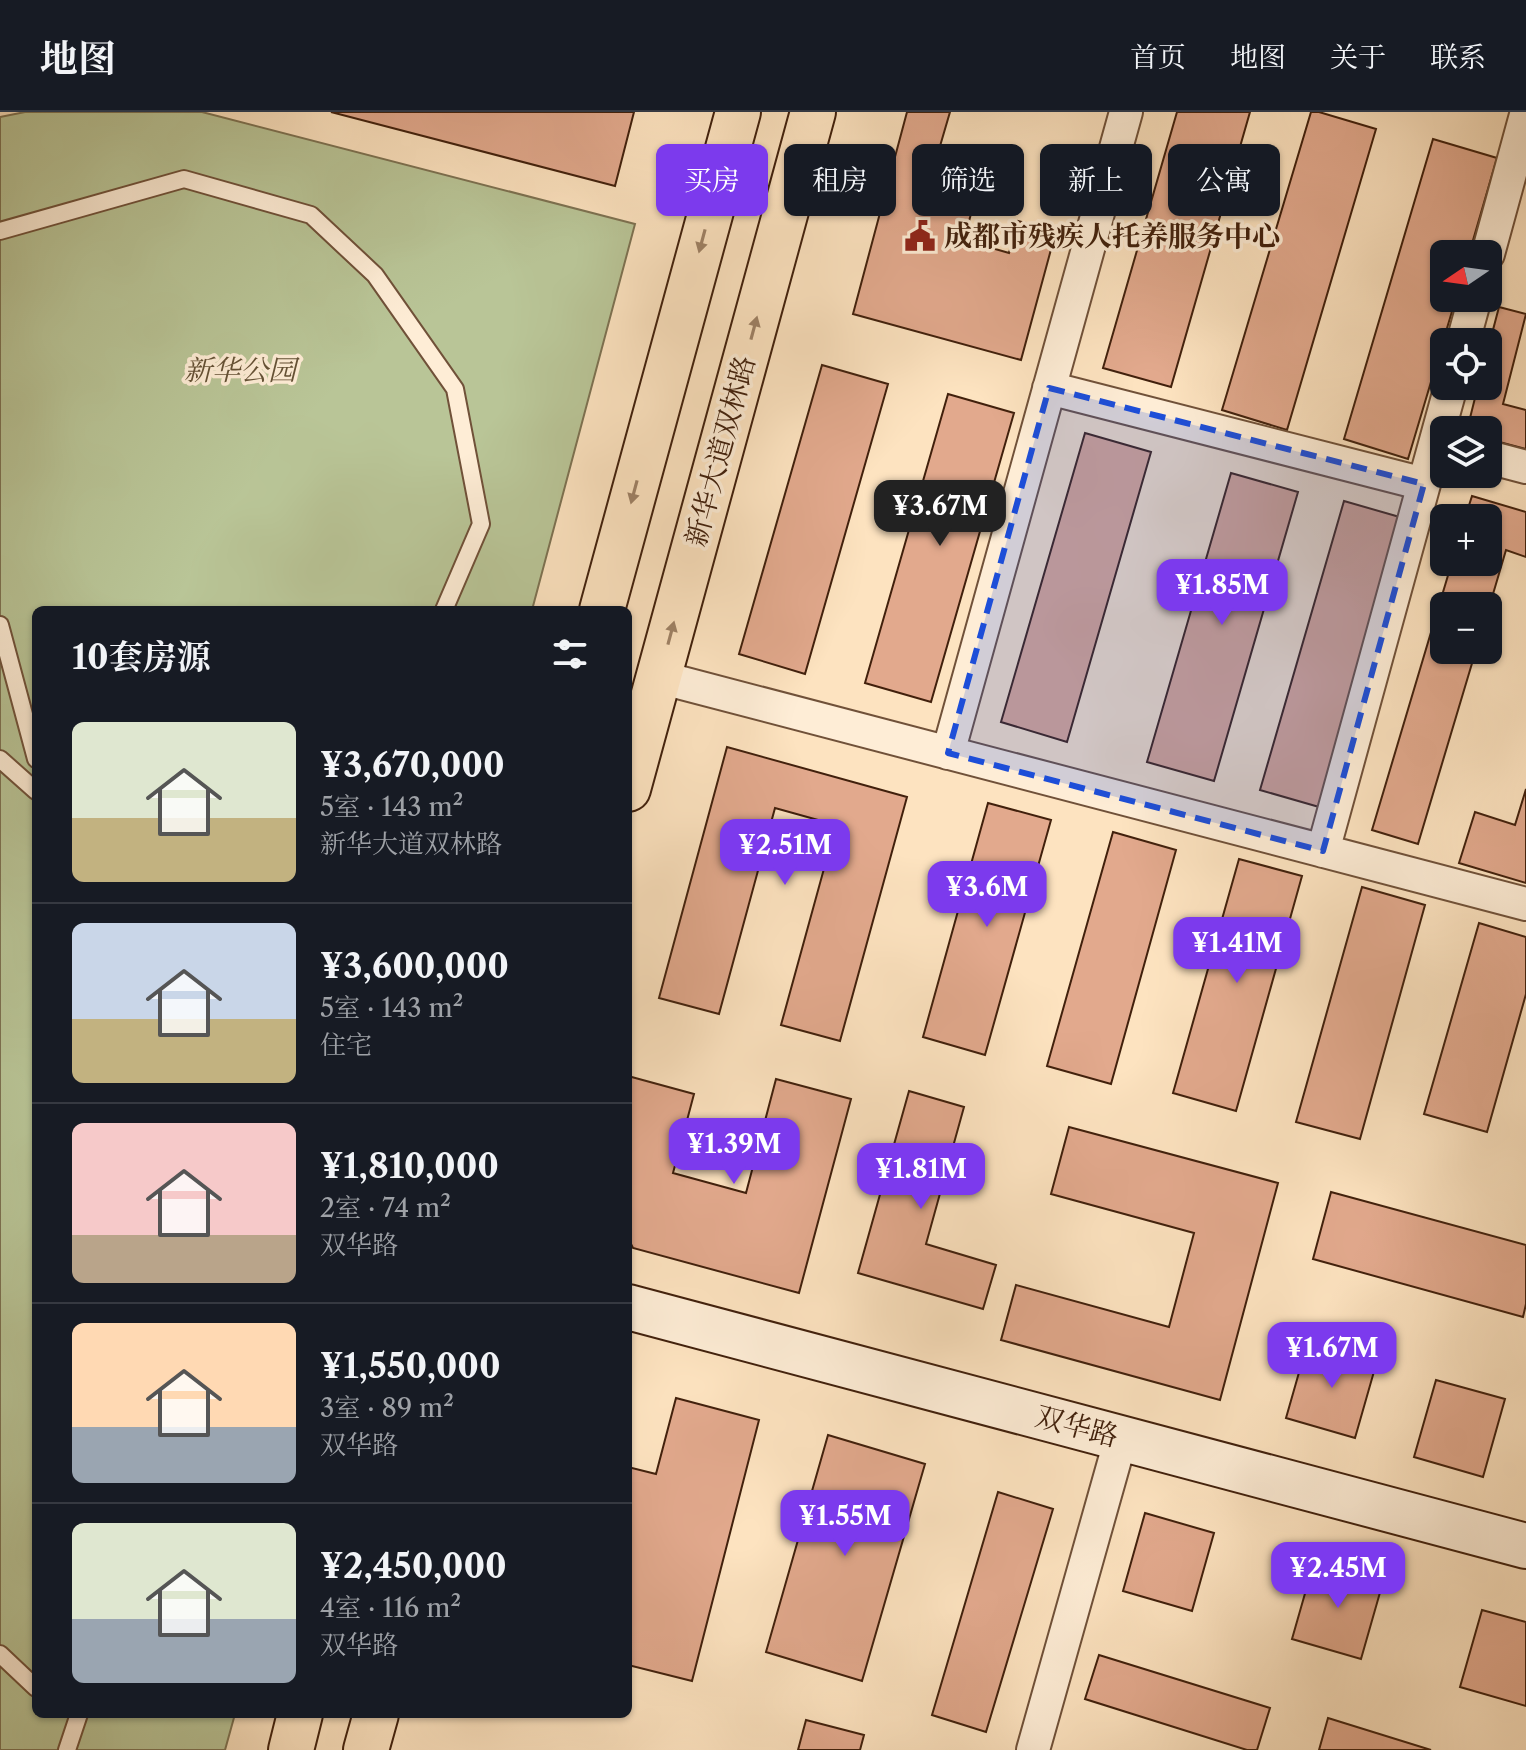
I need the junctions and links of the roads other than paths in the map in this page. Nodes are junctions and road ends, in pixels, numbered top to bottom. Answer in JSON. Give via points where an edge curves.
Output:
{"nodes":[{"id":1,"x":738,"y":112,"type":"edge"},
{"id":2,"x":813,"y":112,"type":"edge"},
{"id":3,"x":1126,"y":112,"type":"edge"},
{"id":4,"x":1524,"y":113,"type":"edge"},
{"id":5,"x":0,"y":231,"type":"edge"},
{"id":6,"x":1492,"y":240,"type":"edge"},
{"id":7,"x":1049,"y":388,"type":"junction"},
{"id":8,"x":1502,"y":461,"type":"edge"},
{"id":9,"x":1526,"y":467,"type":"edge"},
{"id":10,"x":1430,"y":469,"type":"edge"},
{"id":11,"x":1424,"y":484,"type":"junction"},
{"id":12,"x":446,"y":606,"type":"edge"},
{"id":13,"x":603,"y":606,"type":"edge"},
{"id":14,"x":0,"y":625,"type":"edge"},
{"id":15,"x":659,"y":677,"type":"junction"},
{"id":16,"x":32,"y":744,"type":"edge"},
{"id":17,"x":948,"y":753,"type":"junction"},
{"id":18,"x":0,"y":759,"type":"edge"},
{"id":19,"x":632,"y":775,"type":"edge"},
{"id":20,"x":32,"y":787,"type":"edge"},
{"id":21,"x":1323,"y":851,"type":"junction"},
{"id":22,"x":1526,"y":904,"type":"edge"},
{"id":23,"x":632,"y":1308,"type":"edge"},
{"id":24,"x":1121,"y":1438,"type":"junction"},
{"id":25,"x":1526,"y":1546,"type":"edge"},
{"id":26,"x":0,"y":1654,"type":"edge"},
{"id":27,"x":32,"y":1684,"type":"edge"},
{"id":28,"x":72,"y":1718,"type":"edge"},
{"id":29,"x":299,"y":1718,"type":"edge"},
{"id":30,"x":375,"y":1718,"type":"edge"},
{"id":31,"x":67,"y":1750,"type":"edge"},
{"id":32,"x":291,"y":1750,"type":"edge"},
{"id":33,"x":366,"y":1750,"type":"edge"},
{"id":34,"x":1033,"y":1750,"type":"edge"}],
"edges":[{"from":1,"to":13,"type":"main road","one_way":true},
{"from":15,"to":2,"type":"main road","name":"新华大道双林路","one_way":true},
{"from":3,"to":7,"type":"street"},
{"from":4,"to":6,"type":"street"},
{"from":5,"to":12,"type":"lane","via":[[184,179],[311,215],[375,275],[455,389],[481,524]]},
{"from":7,"to":11,"type":"street"},
{"from":7,"to":17,"type":"street"},
{"from":8,"to":9,"type":"street"},
{"from":10,"to":11,"type":"street"},
{"from":11,"to":21,"type":"street"},
{"from":14,"to":16,"type":"lane"},
{"from":15,"to":17,"type":"street"},
{"from":15,"to":19,"type":"main road","name":"新华大道双林路"},
{"from":17,"to":21,"type":"street"},
{"from":18,"to":20,"type":"lane"},
{"from":21,"to":22,"type":"street"},
{"from":23,"to":24,"type":"street","name":"双华路"},
{"from":24,"to":25,"type":"street","name":"双华路"},
{"from":24,"to":34,"type":"street"},
{"from":26,"to":27,"type":"lane"},
{"from":28,"to":31,"type":"lane"},
{"from":29,"to":32,"type":"main road"},
{"from":30,"to":33,"type":"main road"}]}
